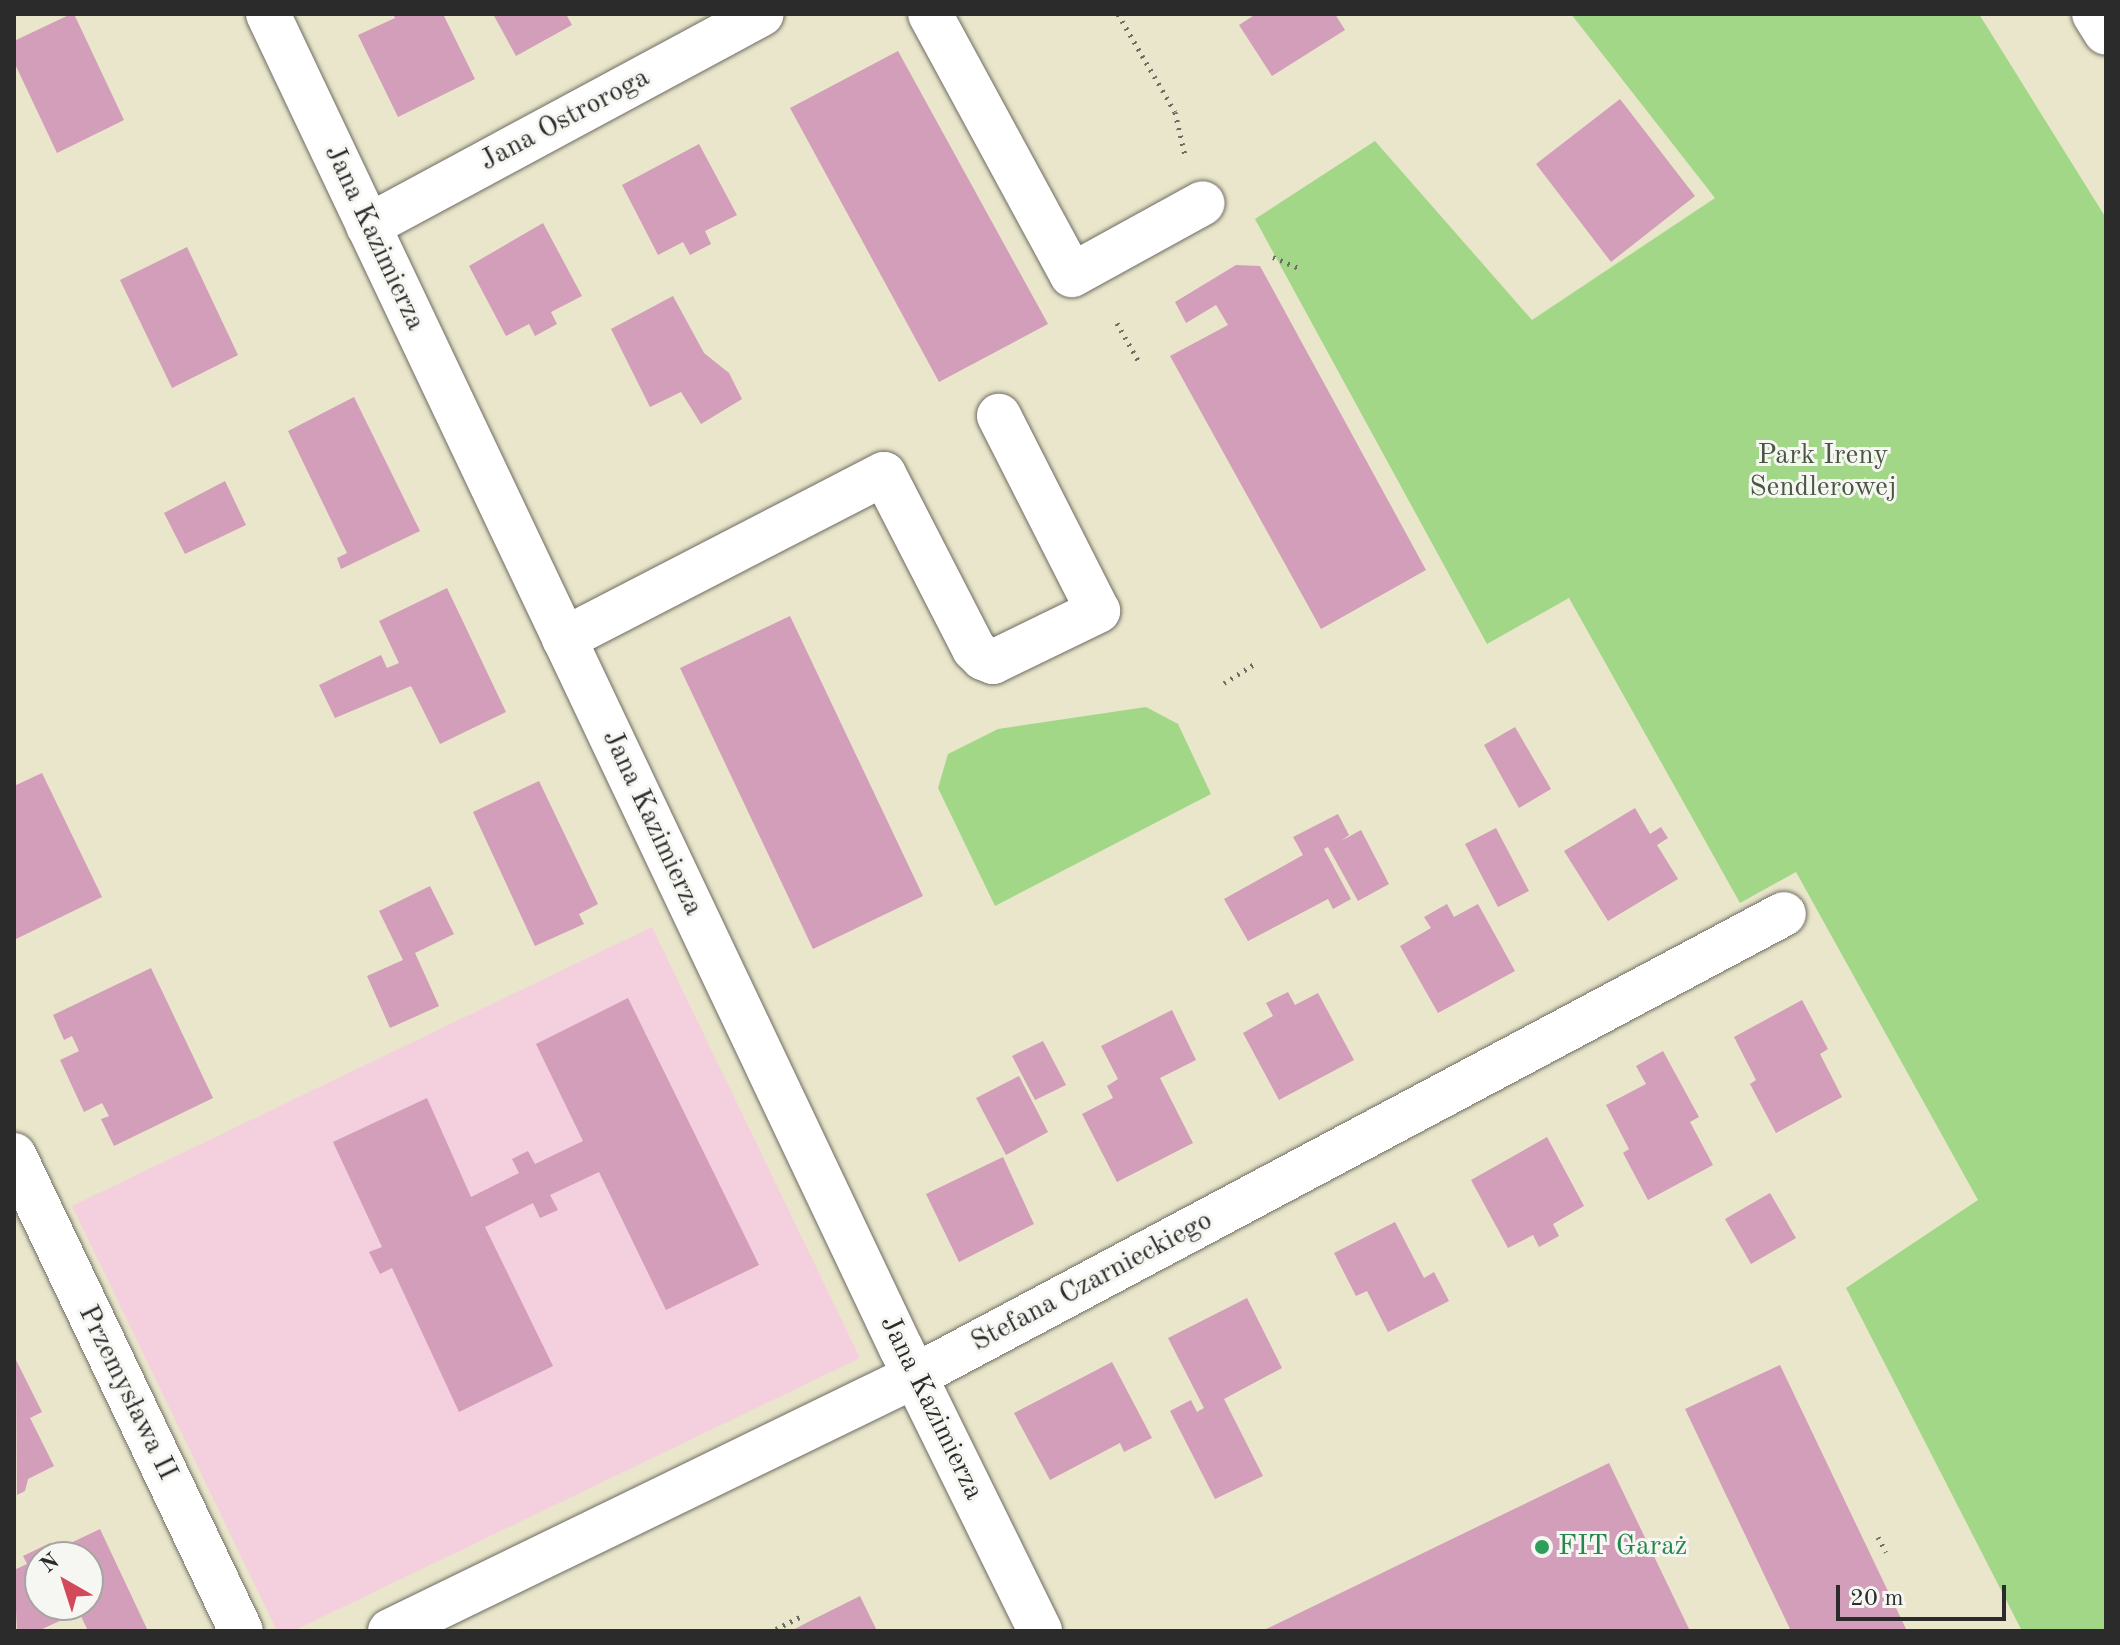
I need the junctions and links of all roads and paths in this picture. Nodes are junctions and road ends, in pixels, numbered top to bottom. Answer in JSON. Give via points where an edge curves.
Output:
{"nodes":[{"id":1,"x":268,"y":14,"type":"edge"},
{"id":2,"x":762,"y":14,"type":"edge"},
{"id":3,"x":930,"y":14,"type":"edge"},
{"id":4,"x":1118,"y":14,"type":"edge"},
{"id":5,"x":2094,"y":14,"type":"edge"},
{"id":6,"x":2106,"y":33,"type":"edge"},
{"id":7,"x":1195,"y":184,"type":"joint"},
{"id":8,"x":368,"y":226,"type":"junction"},
{"id":9,"x":1273,"y":257,"type":"dead end"},
{"id":10,"x":1299,"y":268,"type":"dead end"},
{"id":11,"x":1117,"y":323,"type":"dead end"},
{"id":12,"x":1139,"y":362,"type":"dead end"},
{"id":13,"x":999,"y":416,"type":"dead end"},
{"id":14,"x":564,"y":639,"type":"junction"},
{"id":15,"x":1254,"y":664,"type":"dead end"},
{"id":16,"x":1224,"y":683,"type":"dead end"},
{"id":17,"x":1784,"y":914,"type":"dead end"},
{"id":18,"x":14,"y":1155,"type":"edge"},
{"id":19,"x":915,"y":1376,"type":"junction"},
{"id":20,"x":1878,"y":1537,"type":"dead end"},
{"id":21,"x":1886,"y":1552,"type":"dead end"},
{"id":22,"x":804,"y":1615,"type":"dead end"},
{"id":23,"x":776,"y":1629,"type":"edge"},
{"id":24,"x":241,"y":1631,"type":"edge"},
{"id":25,"x":390,"y":1631,"type":"edge"},
{"id":26,"x":1040,"y":1631,"type":"edge"}],
"edges":[{"from":1,"to":8,"type":"street","name":"Jana Kazimierza"},
{"from":2,"to":8,"type":"street","name":"Jana Ostroroga"},
{"from":3,"to":7,"type":"street","via":[[1072,275]]},
{"from":4,"to":7,"type":"path","via":[[1175,112]]},
{"from":5,"to":6,"type":"street"},
{"from":8,"to":14,"type":"street","name":"Jana Kazimierza"},
{"from":9,"to":10,"type":"path"},
{"from":11,"to":12,"type":"path"},
{"from":13,"to":14,"type":"street","via":[[1098,611],[993,662],[983,658],[884,474]]},
{"from":14,"to":19,"type":"street","name":"Jana Kazimierza"},
{"from":15,"to":16,"type":"path"},
{"from":17,"to":19,"type":"street","name":"Stefana Czarnieckiego"},
{"from":18,"to":24,"type":"street","name":"Przemysława II"},
{"from":19,"to":25,"type":"street","name":"Stefana Czarnieckiego"},
{"from":19,"to":26,"type":"street","name":"Jana Kazimierza"},
{"from":20,"to":21,"type":"path"},
{"from":22,"to":23,"type":"path"}]}
